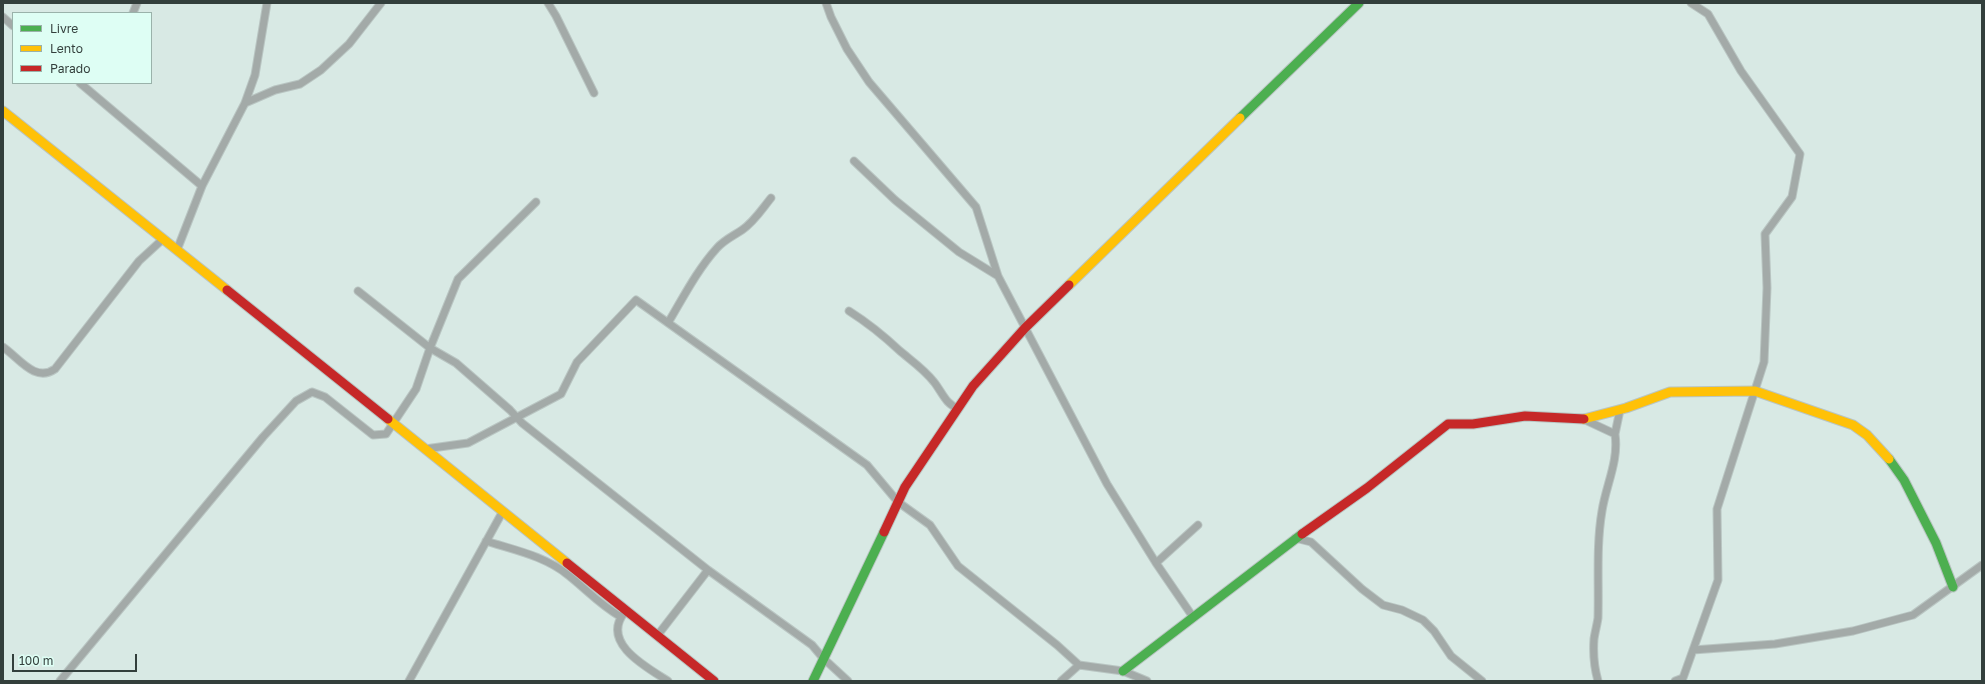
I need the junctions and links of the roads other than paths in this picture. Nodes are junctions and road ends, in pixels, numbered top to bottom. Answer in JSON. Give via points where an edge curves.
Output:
{"nodes":[{"id":1,"x":267,"y":3,"type":"edge"},
{"id":2,"x":381,"y":3,"type":"edge"},
{"id":3,"x":548,"y":3,"type":"edge"},
{"id":4,"x":826,"y":3,"type":"edge"},
{"id":5,"x":1359,"y":3,"type":"edge"},
{"id":6,"x":1691,"y":3,"type":"edge"},
{"id":7,"x":3,"y":18,"type":"edge"},
{"id":8,"x":12,"y":25,"type":"edge"},
{"id":9,"x":88,"y":86,"type":"edge"},
{"id":10,"x":594,"y":93,"type":"dead end"},
{"id":11,"x":245,"y":103,"type":"junction"},
{"id":12,"x":3,"y":111,"type":"edge"},
{"id":13,"x":854,"y":162,"type":"dead end"},
{"id":14,"x":202,"y":186,"type":"junction"},
{"id":15,"x":771,"y":198,"type":"dead end"},
{"id":16,"x":536,"y":202,"type":"dead end"},
{"id":17,"x":163,"y":239,"type":"junction"},
{"id":18,"x":177,"y":250,"type":"junction"},
{"id":19,"x":998,"y":276,"type":"junction"},
{"id":20,"x":358,"y":290,"type":"dead end"},
{"id":21,"x":849,"y":311,"type":"dead end"},
{"id":22,"x":668,"y":323,"type":"junction"},
{"id":23,"x":1025,"y":328,"type":"junction"},
{"id":24,"x":3,"y":347,"type":"edge"},
{"id":25,"x":430,"y":348,"type":"junction"},
{"id":26,"x":1755,"y":391,"type":"junction"},
{"id":27,"x":958,"y":408,"type":"junction"},
{"id":28,"x":1620,"y":410,"type":"junction"},
{"id":29,"x":516,"y":417,"type":"junction"},
{"id":30,"x":1583,"y":419,"type":"junction"},
{"id":31,"x":393,"y":424,"type":"junction"},
{"id":32,"x":1616,"y":434,"type":"junction"},
{"id":33,"x":425,"y":449,"type":"junction"},
{"id":34,"x":898,"y":502,"type":"junction"},
{"id":35,"x":503,"y":511,"type":"junction"},
{"id":36,"x":1198,"y":525,"type":"dead end"},
{"id":37,"x":1295,"y":538,"type":"junction"},
{"id":38,"x":486,"y":542,"type":"junction"},
{"id":39,"x":1156,"y":563,"type":"junction"},
{"id":40,"x":1982,"y":565,"type":"edge"},
{"id":41,"x":708,"y":570,"type":"junction"},
{"id":42,"x":1953,"y":587,"type":"junction"},
{"id":43,"x":623,"y":614,"type":"junction"},
{"id":44,"x":1194,"y":617,"type":"junction"},
{"id":45,"x":657,"y":636,"type":"junction"},
{"id":46,"x":1693,"y":650,"type":"junction"},
{"id":47,"x":823,"y":658,"type":"junction"},
{"id":48,"x":1079,"y":665,"type":"junction"},
{"id":49,"x":1123,"y":671,"type":"junction"},
{"id":50,"x":1682,"y":680,"type":"edge"},
{"id":51,"x":60,"y":681,"type":"edge"},
{"id":52,"x":409,"y":681,"type":"edge"},
{"id":53,"x":668,"y":681,"type":"edge"},
{"id":54,"x":714,"y":681,"type":"edge"},
{"id":55,"x":813,"y":681,"type":"edge"},
{"id":56,"x":848,"y":681,"type":"edge"},
{"id":57,"x":1061,"y":681,"type":"edge"},
{"id":58,"x":1147,"y":681,"type":"edge"},
{"id":59,"x":1482,"y":681,"type":"edge"},
{"id":60,"x":1598,"y":681,"type":"edge"},
{"id":61,"x":1675,"y":681,"type":"edge"}],
"edges":[{"from":1,"to":11,"type":"street","via":[[255,75]]},
{"from":2,"to":11,"type":"street","via":[[349,44],[321,70],[300,84],[275,90]]},
{"from":3,"to":10,"type":"street"},
{"from":4,"to":19,"type":"street","via":[[847,49],[869,82],[976,207]]},
{"from":5,"to":23,"type":"main road"},
{"from":6,"to":26,"type":"street","via":[[1708,14],[1741,71],[1800,154],[1792,197],[1766,234],[1764,362]]},
{"from":7,"to":8,"type":"street"},
{"from":9,"to":14,"type":"street"},
{"from":11,"to":14,"type":"street"},
{"from":12,"to":17,"type":"main road"},
{"from":13,"to":19,"type":"street","via":[[958,252]]},
{"from":14,"to":18,"type":"street"},
{"from":15,"to":22,"type":"street","via":[[752,221],[717,248],[698,273]]},
{"from":16,"to":25,"type":"street","via":[[458,279]]},
{"from":17,"to":18,"type":"main road"},
{"from":17,"to":24,"type":"street","via":[[140,261],[55,369],[48,374],[33,371]]},
{"from":18,"to":31,"type":"main road"},
{"from":19,"to":23,"type":"street"},
{"from":20,"to":25,"type":"street"},
{"from":21,"to":27,"type":"street","via":[[882,334],[916,364],[933,380],[952,407]]},
{"from":22,"to":29,"type":"street","via":[[636,300],[577,362],[561,394]]},
{"from":22,"to":34,"type":"street","via":[[867,465]]},
{"from":23,"to":27,"type":"main road","via":[[973,386]]},
{"from":23,"to":39,"type":"street","via":[[1107,484]]},
{"from":25,"to":29,"type":"street","via":[[456,363]]},
{"from":25,"to":31,"type":"street","via":[[416,389]]},
{"from":26,"to":28,"type":"main road","via":[[1670,392]]},
{"from":26,"to":42,"type":"main road","via":[[1853,425],[1867,435],[1893,463],[1904,480],[1936,543]]},
{"from":26,"to":46,"type":"street","via":[[1718,509],[1718,580]]},
{"from":27,"to":34,"type":"main road","via":[[905,486]]},
{"from":28,"to":30,"type":"main road"},
{"from":28,"to":32,"type":"street"},
{"from":29,"to":33,"type":"street","via":[[468,444]]},
{"from":29,"to":41,"type":"street"},
{"from":30,"to":32,"type":"street"},
{"from":30,"to":37,"type":"main road","via":[[1525,416],[1473,424],[1448,424],[1367,488]]},
{"from":31,"to":33,"type":"main road"},
{"from":31,"to":51,"type":"street","via":[[386,434],[373,435],[325,396],[312,392],[296,401],[263,437]]},
{"from":32,"to":60,"type":"street","via":[[1613,470],[1605,497],[1599,534],[1598,620],[1594,647]]},
{"from":33,"to":35,"type":"main road"},
{"from":34,"to":47,"type":"main road"},
{"from":34,"to":48,"type":"street","via":[[930,525],[958,566]]},
{"from":35,"to":38,"type":"street"},
{"from":35,"to":43,"type":"main road"},
{"from":36,"to":39,"type":"street"},
{"from":37,"to":44,"type":"main road"},
{"from":37,"to":59,"type":"street","via":[[1311,542],[1383,605],[1423,620],[1451,656]]},
{"from":38,"to":43,"type":"street","via":[[540,557],[568,574],[605,608]]},
{"from":38,"to":52,"type":"street"},
{"from":39,"to":44,"type":"street"},
{"from":40,"to":42,"type":"street","via":[[1960,579]]},
{"from":41,"to":45,"type":"street"},
{"from":41,"to":47,"type":"street","via":[[812,646]]},
{"from":42,"to":46,"type":"street","via":[[1913,616],[1853,631],[1774,644]]},
{"from":43,"to":45,"type":"main road"},
{"from":43,"to":53,"type":"street","via":[[617,622],[617,638],[635,660]]},
{"from":44,"to":49,"type":"main road"},
{"from":45,"to":54,"type":"main road"},
{"from":46,"to":50,"type":"street"},
{"from":47,"to":55,"type":"main road"},
{"from":47,"to":56,"type":"street"},
{"from":48,"to":49,"type":"street"},
{"from":48,"to":57,"type":"street"},
{"from":49,"to":58,"type":"street"},
{"from":50,"to":61,"type":"street"}]}
